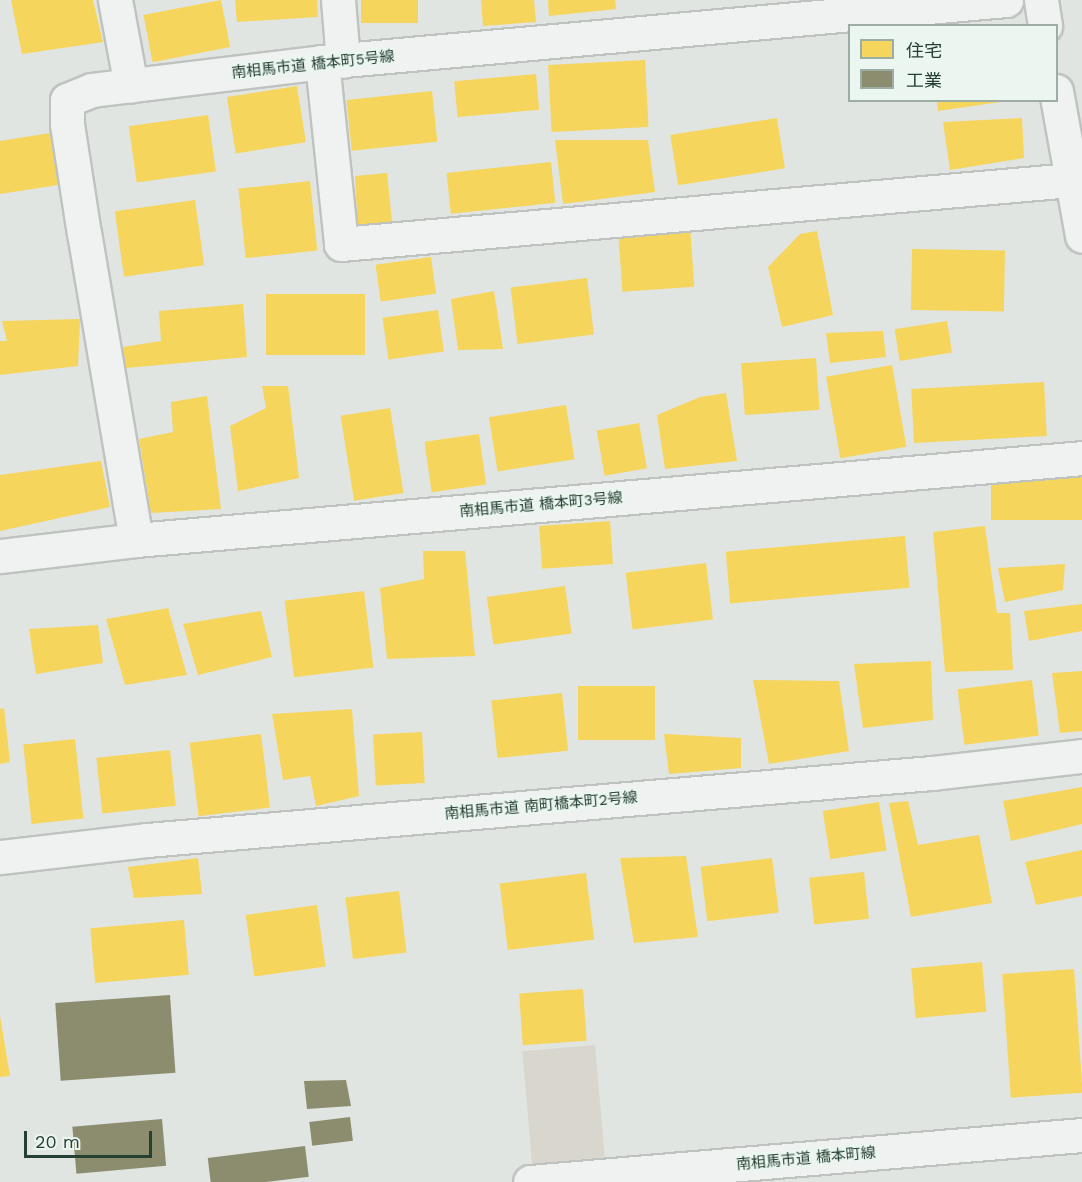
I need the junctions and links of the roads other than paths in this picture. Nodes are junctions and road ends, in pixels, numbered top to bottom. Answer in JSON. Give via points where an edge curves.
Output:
{"nodes":[{"id":1,"x":115,"y":0,"type":"edge"},
{"id":2,"x":338,"y":0,"type":"edge"},
{"id":3,"x":1006,"y":0,"type":"edge"},
{"id":4,"x":1041,"y":0,"type":"edge"},
{"id":5,"x":1045,"y":24,"type":"edge"},
{"id":6,"x":332,"y":61,"type":"junction"},
{"id":7,"x":131,"y":86,"type":"junction"},
{"id":8,"x":1058,"y":102,"type":"edge"},
{"id":9,"x":1071,"y":180,"type":"junction"},
{"id":10,"x":1082,"y":236,"type":"edge"},
{"id":11,"x":1082,"y":458,"type":"edge"},
{"id":12,"x":136,"y":540,"type":"junction"},
{"id":13,"x":0,"y":556,"type":"edge"},
{"id":14,"x":1082,"y":756,"type":"edge"},
{"id":15,"x":0,"y":857,"type":"edge"},
{"id":16,"x":1082,"y":1135,"type":"edge"},
{"id":17,"x":530,"y":1182,"type":"edge"}],
"edges":[{"from":1,"to":7,"type":"street"},
{"from":2,"to":6,"type":"street"},
{"from":3,"to":6,"type":"street","name":"南相馬市道 橋本町5号線"},
{"from":4,"to":5,"type":"street"},
{"from":6,"to":7,"type":"street","name":"南相馬市道 橋本町5号線"},
{"from":6,"to":9,"type":"street","via":[[340,244]]},
{"from":7,"to":12,"type":"street","name":"南相馬市道 橋本町5号線","via":[[92,90],[67,100],[67,124]]},
{"from":8,"to":9,"type":"street"},
{"from":9,"to":10,"type":"street"},
{"from":11,"to":12,"type":"street","name":"南相馬市道 橋本町3号線"},
{"from":12,"to":13,"type":"street","name":"南相馬市道 橋本町3号線"},
{"from":14,"to":15,"type":"street","name":"南相馬市道 南町橋本町2号線","via":[[932,773],[147,840]]},
{"from":16,"to":17,"type":"street","name":"南相馬市道 橋本町線"}]}
